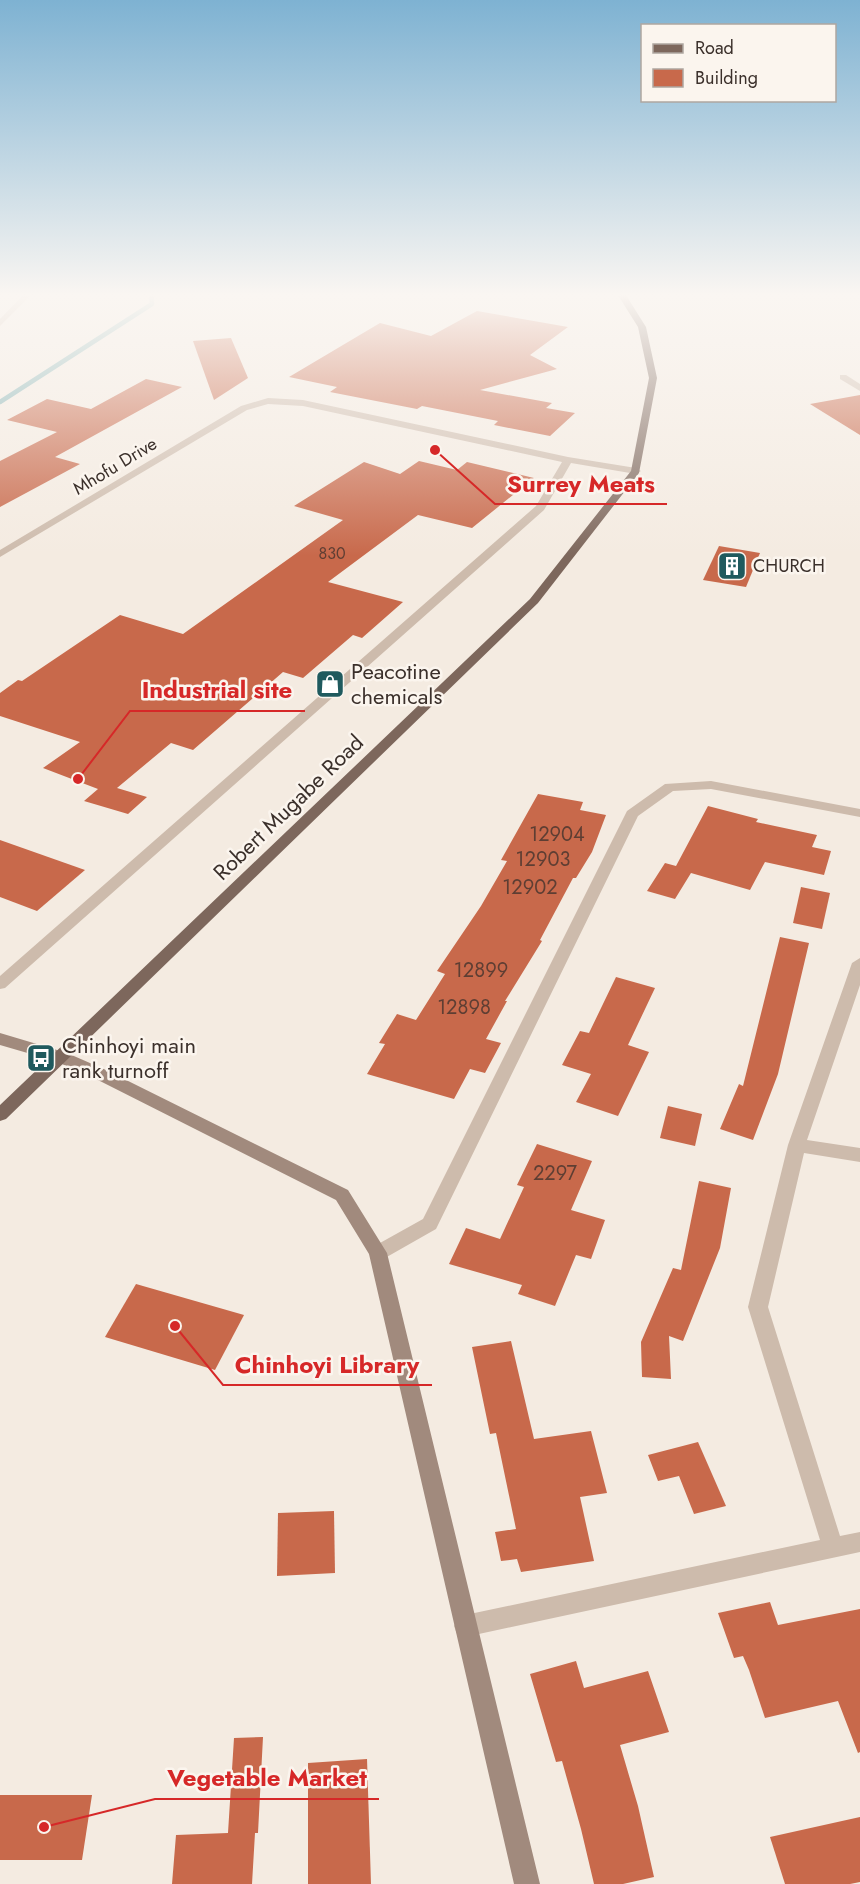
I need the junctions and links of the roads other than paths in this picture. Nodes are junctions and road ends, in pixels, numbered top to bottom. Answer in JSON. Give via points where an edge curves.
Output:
{"nodes":[{"id":1,"x":653,"y":380,"type":"edge"},
{"id":2,"x":568,"y":460,"type":"junction"},
{"id":3,"x":636,"y":471,"type":"junction"},
{"id":4,"x":0,"y":554,"type":"edge"},
{"id":5,"x":860,"y":813,"type":"edge"},
{"id":6,"x":859,"y":968,"type":"edge"},
{"id":7,"x":0,"y":984,"type":"edge"},
{"id":8,"x":0,"y":1039,"type":"edge"},
{"id":9,"x":61,"y":1058,"type":"junction"},
{"id":10,"x":0,"y":1115,"type":"edge"},
{"id":11,"x":797,"y":1145,"type":"junction"},
{"id":12,"x":860,"y":1155,"type":"edge"},
{"id":13,"x":378,"y":1253,"type":"junction"},
{"id":14,"x":860,"y":1542,"type":"edge"},
{"id":15,"x":833,"y":1547,"type":"junction"},
{"id":16,"x":465,"y":1626,"type":"junction"},
{"id":17,"x":526,"y":1884,"type":"edge"}],
"edges":[{"from":1,"to":3,"type":"main road","name":"Robert Mugabe Road"},
{"from":2,"to":3,"type":"street","name":"Mhofu Drive"},
{"from":2,"to":4,"type":"street","name":"Mhofu Drive","via":[[303,403],[268,401],[244,408]]},
{"from":2,"to":7,"type":"street","via":[[540,508]]},
{"from":3,"to":9,"type":"main road","name":"Robert Mugabe Road","via":[[534,601]]},
{"from":5,"to":13,"type":"street","via":[[711,785],[670,787],[632,814],[430,1224]]},
{"from":6,"to":11,"type":"street"},
{"from":8,"to":9,"type":"street"},
{"from":9,"to":10,"type":"main road","name":"Robert Mugabe Road"},
{"from":9,"to":13,"type":"street","via":[[342,1195]]},
{"from":11,"to":12,"type":"street"},
{"from":11,"to":15,"type":"street","via":[[758,1307]]},
{"from":13,"to":16,"type":"street"},
{"from":14,"to":15,"type":"street"},
{"from":15,"to":16,"type":"street"},
{"from":16,"to":17,"type":"street"}]}
